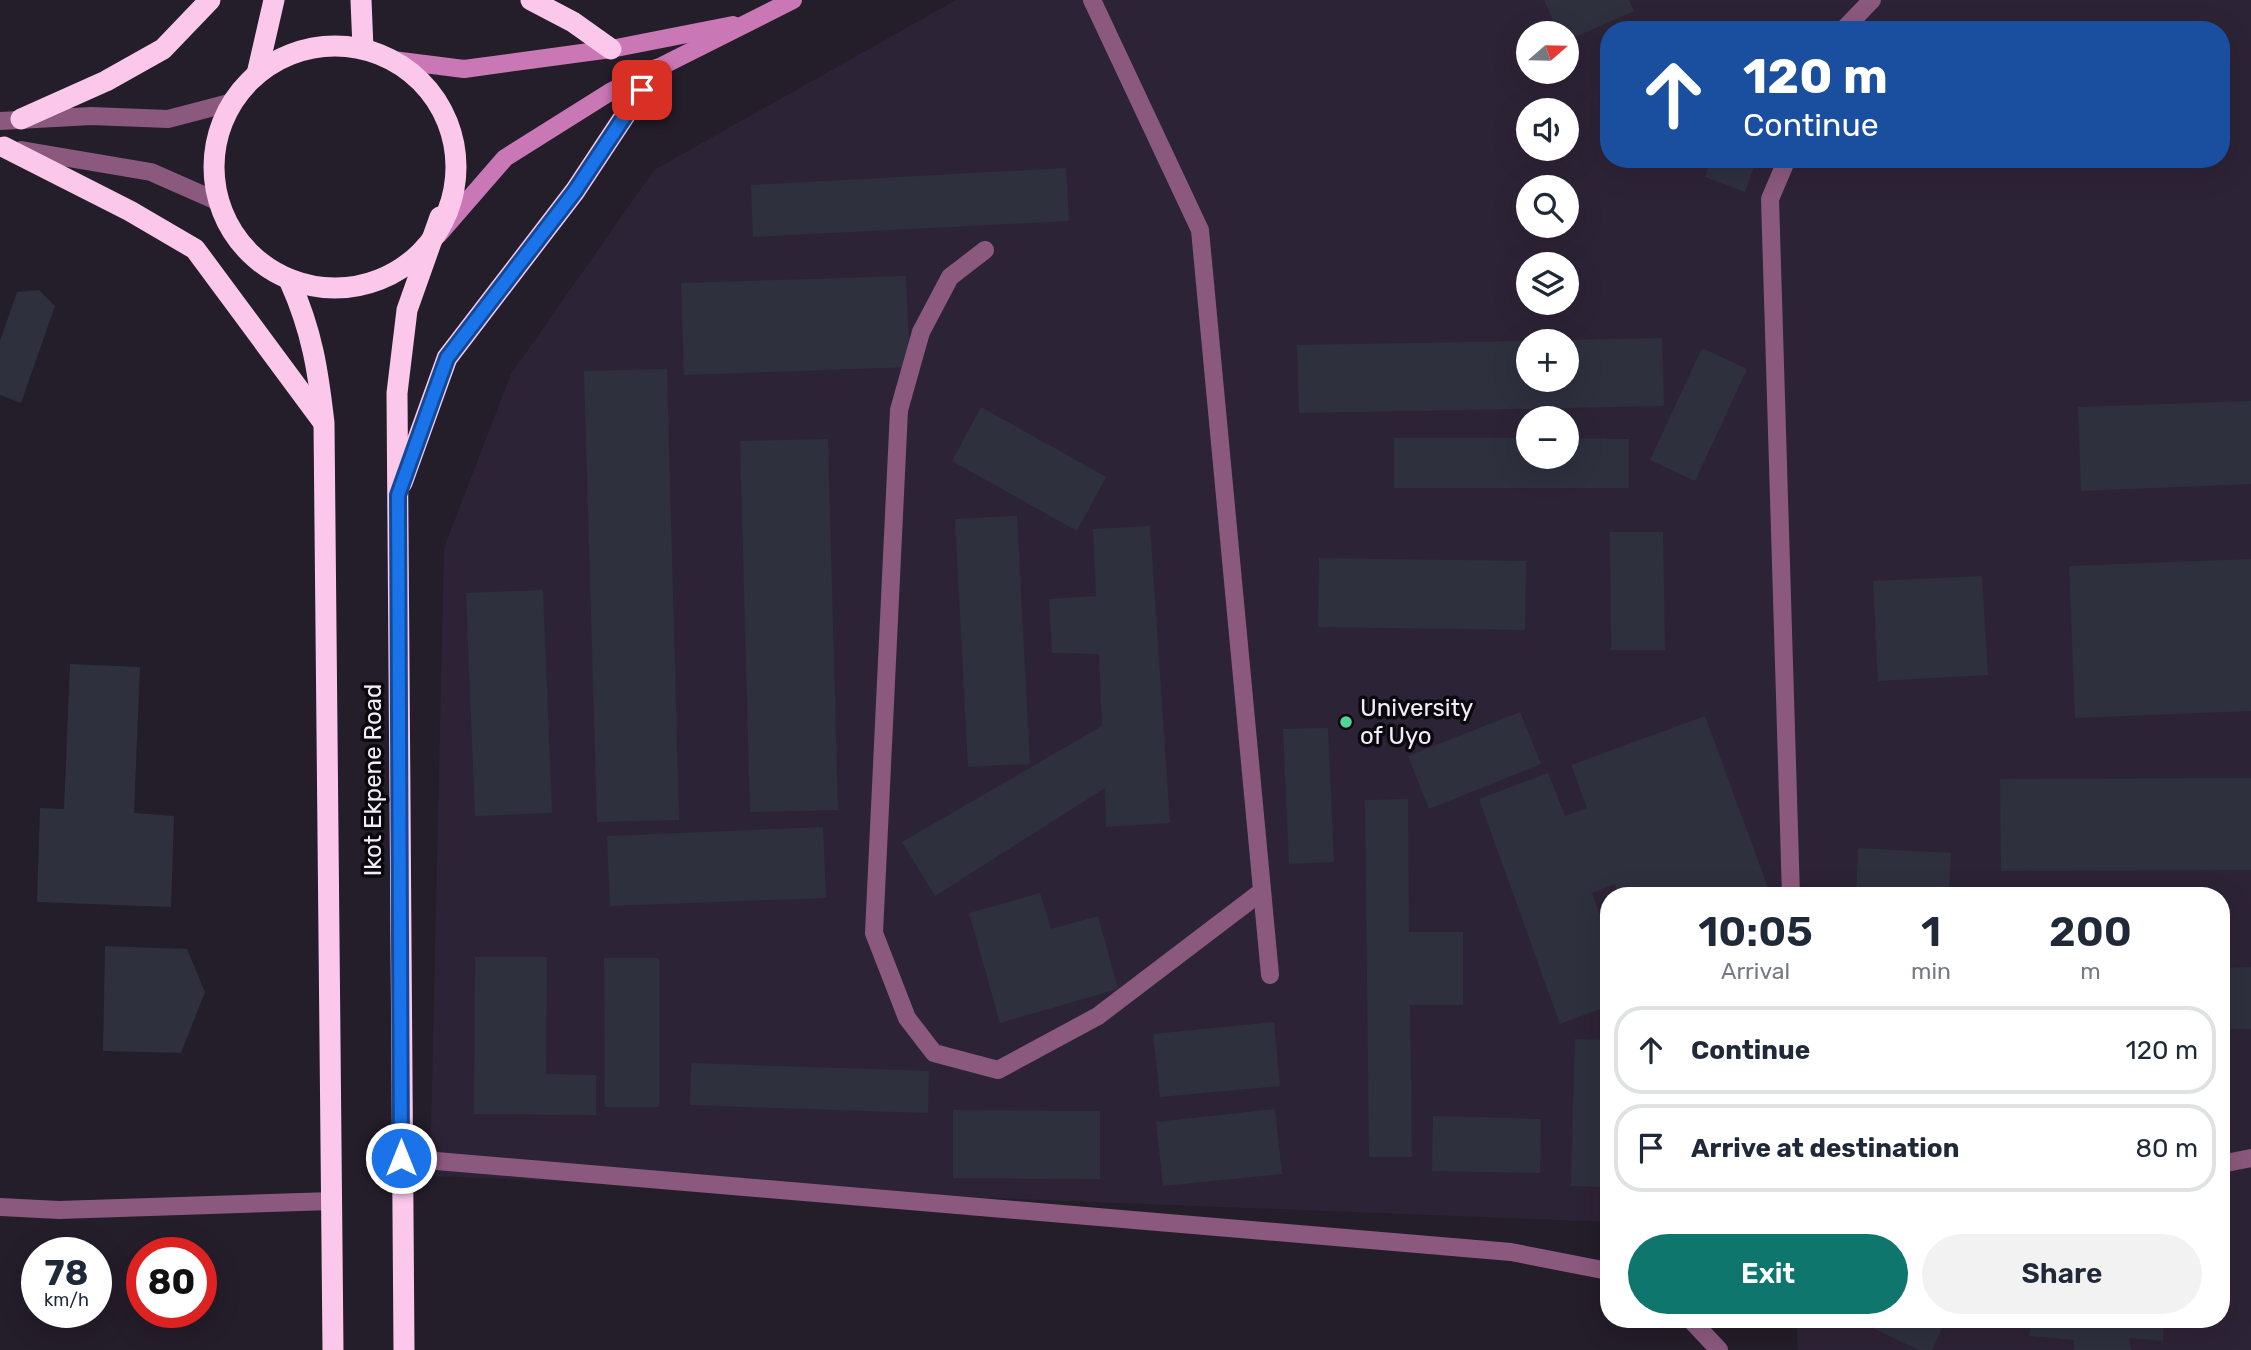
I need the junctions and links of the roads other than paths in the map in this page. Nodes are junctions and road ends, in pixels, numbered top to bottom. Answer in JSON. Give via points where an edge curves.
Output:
{"nodes":[{"id":1,"x":210,"y":0,"type":"edge"},
{"id":2,"x":274,"y":0,"type":"edge"},
{"id":3,"x":361,"y":0,"type":"edge"},
{"id":4,"x":531,"y":0,"type":"edge"},
{"id":5,"x":793,"y":0,"type":"edge"},
{"id":6,"x":1092,"y":0,"type":"edge"},
{"id":7,"x":1872,"y":0,"type":"edge"},
{"id":8,"x":757,"y":20,"type":"junction"},
{"id":9,"x":1852,"y":21,"type":"edge"},
{"id":10,"x":363,"y":48,"type":"junction"},
{"id":11,"x":611,"y":48,"type":"junction"},
{"id":12,"x":393,"y":60,"type":"junction"},
{"id":13,"x":655,"y":70,"type":"junction"},
{"id":14,"x":257,"y":74,"type":"junction"},
{"id":15,"x":233,"y":102,"type":"junction"},
{"id":16,"x":10,"y":120,"type":"edge"},
{"id":17,"x":2,"y":146,"type":"edge"},
{"id":18,"x":1783,"y":168,"type":"edge"},
{"id":19,"x":219,"y":202,"type":"junction"},
{"id":20,"x":439,"y":226,"type":"junction"},
{"id":21,"x":985,"y":250,"type":"dead end"},
{"id":22,"x":290,"y":282,"type":"junction"},
{"id":23,"x":324,"y":423,"type":"junction"},
{"id":24,"x":398,"y":495,"type":"junction"},
{"id":25,"x":1791,"y":887,"type":"edge"},
{"id":26,"x":1261,"y":892,"type":"junction"},
{"id":27,"x":1270,"y":975,"type":"dead end"},
{"id":28,"x":401,"y":1158,"type":"junction"},
{"id":29,"x":2251,"y":1158,"type":"edge"},
{"id":30,"x":2230,"y":1162,"type":"edge"},
{"id":31,"x":332,"y":1201,"type":"junction"},
{"id":32,"x":0,"y":1207,"type":"edge"},
{"id":33,"x":1600,"y":1269,"type":"edge"},
{"id":34,"x":1698,"y":1328,"type":"edge"},
{"id":35,"x":333,"y":1350,"type":"edge"},
{"id":36,"x":404,"y":1350,"type":"edge"},
{"id":37,"x":1719,"y":1350,"type":"edge"}],
"edges":[{"from":1,"to":16,"type":"highway","via":[[163,49],[106,81]]},
{"from":2,"to":14,"type":"highway"},
{"from":3,"to":10,"type":"highway"},
{"from":4,"to":11,"type":"highway"},
{"from":5,"to":8,"type":"main road"},
{"from":6,"to":26,"type":"street","via":[[1200,230]]},
{"from":7,"to":9,"type":"street"},
{"from":8,"to":11,"type":"main road"},
{"from":8,"to":13,"type":"main road"},
{"from":10,"to":12,"type":"highway"},
{"from":10,"to":14,"type":"highway","via":[[325,46],[289,54]]},
{"from":11,"to":12,"type":"main road","via":[[464,69]]},
{"from":12,"to":20,"type":"highway","via":[[421,80],[441,106],[454,138],[453,204]]},
{"from":13,"to":20,"type":"main road","via":[[610,92],[505,158]]},
{"from":13,"to":24,"type":"highway","via":[[575,191],[447,358]]},
{"from":14,"to":15,"type":"highway"},
{"from":15,"to":16,"type":"street","via":[[168,119]]},
{"from":15,"to":19,"type":"highway","via":[[218,138]]},
{"from":17,"to":19,"type":"street","via":[[152,172]]},
{"from":17,"to":23,"type":"highway","via":[[195,249]]},
{"from":18,"to":25,"type":"street","via":[[1770,199]]},
{"from":19,"to":22,"type":"highway","via":[[234,235],[259,262]]},
{"from":20,"to":22,"type":"highway","via":[[388,279],[356,289]]},
{"from":20,"to":24,"type":"highway","name":"Ikot Ekpene Road","via":[[407,310],[397,393]]},
{"from":21,"to":26,"type":"street","via":[[950,277],[921,332],[899,410],[874,933],[907,1018],[934,1054],[998,1070],[1097,1016]]},
{"from":22,"to":23,"type":"highway","name":"Ikot Ekpene Road","via":[[308,321]]},
{"from":23,"to":31,"type":"highway","name":"Ikot Ekpene Road"},
{"from":24,"to":28,"type":"highway","name":"Ikot Ekpene Road"},
{"from":26,"to":27,"type":"street"},
{"from":28,"to":33,"type":"street","via":[[1511,1252]]},
{"from":28,"to":36,"type":"highway","name":"Ikot Ekpene Road"},
{"from":29,"to":30,"type":"street"},
{"from":31,"to":32,"type":"street","via":[[59,1210]]},
{"from":31,"to":35,"type":"highway","name":"Ikot Ekpene Road"},
{"from":34,"to":37,"type":"street"}]}
